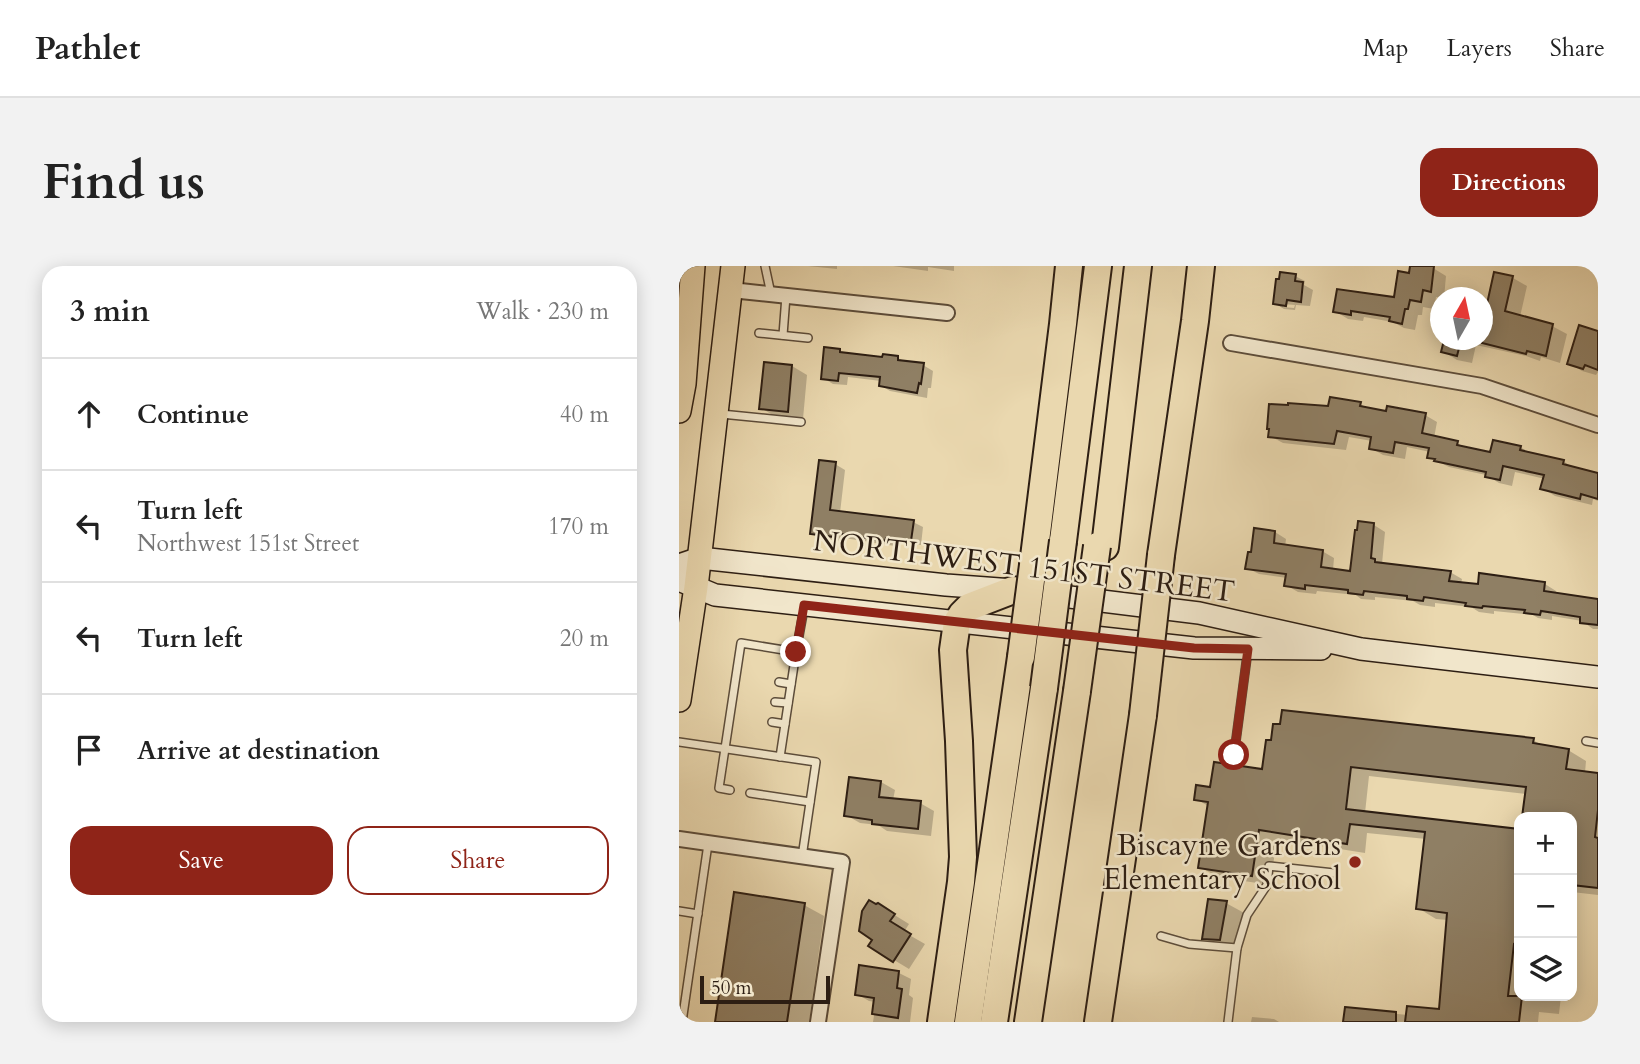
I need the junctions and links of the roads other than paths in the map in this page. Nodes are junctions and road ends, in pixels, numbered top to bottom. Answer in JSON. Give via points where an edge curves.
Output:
{"nodes":[{"id":1,"x":693,"y":266,"type":"edge"},
{"id":2,"x":733,"y":266,"type":"edge"},
{"id":3,"x":765,"y":266,"type":"edge"},
{"id":4,"x":1069,"y":266,"type":"edge"},
{"id":5,"x":1098,"y":266,"type":"edge"},
{"id":6,"x":1131,"y":266,"type":"edge"},
{"id":7,"x":1138,"y":266,"type":"edge"},
{"id":8,"x":1201,"y":266,"type":"edge"},
{"id":9,"x":731,"y":290,"type":"junction"},
{"id":10,"x":779,"y":295,"type":"junction"},
{"id":11,"x":947,"y":313,"type":"dead end"},
{"id":12,"x":759,"y":333,"type":"dead end"},
{"id":13,"x":783,"y":335,"type":"junction"},
{"id":14,"x":808,"y":338,"type":"dead end"},
{"id":15,"x":1231,"y":343,"type":"dead end"},
{"id":16,"x":679,"y":411,"type":"edge"},
{"id":17,"x":716,"y":413,"type":"junction"},
{"id":18,"x":801,"y":422,"type":"dead end"},
{"id":19,"x":1598,"y":425,"type":"edge"},
{"id":20,"x":1101,"y":546,"type":"junction"},
{"id":21,"x":689,"y":561,"type":"edge"},
{"id":22,"x":688,"y":584,"type":"edge"},
{"id":23,"x":1013,"y":590,"type":"junction"},
{"id":24,"x":804,"y":605,"type":"junction"},
{"id":25,"x":1199,"y":613,"type":"junction"},
{"id":26,"x":957,"y":622,"type":"junction"},
{"id":27,"x":1194,"y":648,"type":"junction"},
{"id":28,"x":1248,"y":649,"type":"junction"},
{"id":29,"x":1361,"y":649,"type":"junction"},
{"id":30,"x":796,"y":652,"type":"junction"},
{"id":31,"x":1598,"y":677,"type":"edge"},
{"id":32,"x":779,"y":682,"type":"dead end"},
{"id":33,"x":791,"y":684,"type":"junction"},
{"id":34,"x":1081,"y":691,"type":"junction"},
{"id":35,"x":679,"y":700,"type":"edge"},
{"id":36,"x":775,"y":702,"type":"dead end"},
{"id":37,"x":788,"y":703,"type":"junction"},
{"id":38,"x":772,"y":722,"type":"dead end"},
{"id":39,"x":785,"y":724,"type":"junction"},
{"id":40,"x":1586,"y":741,"type":"dead end"},
{"id":41,"x":679,"y":742,"type":"edge"},
{"id":42,"x":1598,"y":743,"type":"edge"},
{"id":43,"x":724,"y":749,"type":"junction"},
{"id":44,"x":1234,"y":755,"type":"dead end"},
{"id":45,"x":780,"y":757,"type":"junction"},
{"id":46,"x":730,"y":790,"type":"dead end"},
{"id":47,"x":750,"y":793,"type":"dead end"},
{"id":48,"x":810,"y":802,"type":"junction"},
{"id":49,"x":679,"y":839,"type":"edge"},
{"id":50,"x":708,"y":844,"type":"junction"},
{"id":51,"x":802,"y":857,"type":"junction"},
{"id":52,"x":1334,"y":873,"type":"dead end"},
{"id":53,"x":679,"y":911,"type":"edge"},
{"id":54,"x":698,"y":914,"type":"junction"},
{"id":55,"x":1161,"y":936,"type":"dead end"},
{"id":56,"x":1237,"y":948,"type":"junction"},
{"id":57,"x":681,"y":1006,"type":"edge"},
{"id":58,"x":682,"y":1022,"type":"edge"},
{"id":59,"x":818,"y":1022,"type":"edge"},
{"id":60,"x":941,"y":1022,"type":"edge"},
{"id":61,"x":968,"y":1022,"type":"edge"},
{"id":62,"x":994,"y":1022,"type":"edge"},
{"id":63,"x":1028,"y":1022,"type":"edge"},
{"id":64,"x":1035,"y":1022,"type":"edge"},
{"id":65,"x":1098,"y":1022,"type":"edge"},
{"id":66,"x":1228,"y":1022,"type":"edge"}],
"edges":[{"from":1,"to":16,"type":"main road"},
{"from":2,"to":9,"type":"main road"},
{"from":3,"to":10,"type":"lane"},
{"from":4,"to":61,"type":"highway","bridge":true,"via":[[1021,657]]},
{"from":5,"to":62,"type":"highway","bridge":true,"via":[[1044,688]]},
{"from":6,"to":20,"type":"highway"},
{"from":7,"to":20,"type":"highway"},
{"from":8,"to":65,"type":"highway","bridge":true},
{"from":9,"to":10,"type":"street"},
{"from":9,"to":17,"type":"main road"},
{"from":10,"to":11,"type":"street"},
{"from":10,"to":13,"type":"lane"},
{"from":12,"to":13,"type":"lane"},
{"from":13,"to":14,"type":"lane"},
{"from":15,"to":19,"type":"street","via":[[1482,386]]},
{"from":17,"to":18,"type":"lane"},
{"from":17,"to":21,"type":"main road"},
{"from":20,"to":34,"type":"highway","bridge":true},
{"from":21,"to":22,"type":"main road"},
{"from":21,"to":23,"type":"street","name":"NORTHWEST 151ST STREET"},
{"from":22,"to":24,"type":"street","name":"NORTHWEST 151ST STREET","via":[[715,595]]},
{"from":22,"to":35,"type":"main road"},
{"from":23,"to":25,"type":"street","name":"NORTHWEST 151ST STREET"},
{"from":23,"to":26,"type":"highway","via":[[969,607]]},
{"from":24,"to":26,"type":"street","name":"NORTHWEST 151ST STREET"},
{"from":24,"to":30,"type":"lane"},
{"from":25,"to":27,"type":"street"},
{"from":25,"to":29,"type":"street","name":"NORTHWEST 151ST STREET"},
{"from":26,"to":27,"type":"street","name":"NORTHWEST 151ST STREET"},
{"from":26,"to":60,"type":"highway","via":[[953,650],[963,857]]},
{"from":27,"to":28,"type":"street","name":"NORTHWEST 151ST STREET"},
{"from":28,"to":29,"type":"street","name":"NORTHWEST 151ST STREET"},
{"from":28,"to":44,"type":"lane"},
{"from":29,"to":31,"type":"street","name":"NORTHWEST 151ST STREET"},
{"from":30,"to":33,"type":"lane"},
{"from":30,"to":43,"type":"lane","via":[[741,643],[737,696]]},
{"from":32,"to":33,"type":"lane"},
{"from":33,"to":37,"type":"lane"},
{"from":34,"to":63,"type":"highway"},
{"from":34,"to":64,"type":"highway"},
{"from":36,"to":37,"type":"lane"},
{"from":37,"to":39,"type":"lane"},
{"from":38,"to":39,"type":"lane"},
{"from":39,"to":45,"type":"lane"},
{"from":40,"to":42,"type":"lane"},
{"from":41,"to":43,"type":"lane"},
{"from":43,"to":45,"type":"lane"},
{"from":43,"to":46,"type":"lane","via":[[719,788]]},
{"from":45,"to":48,"type":"lane","via":[[816,762]]},
{"from":47,"to":48,"type":"lane"},
{"from":48,"to":51,"type":"lane"},
{"from":49,"to":50,"type":"street"},
{"from":50,"to":51,"type":"street"},
{"from":50,"to":54,"type":"lane"},
{"from":51,"to":59,"type":"street","via":[[842,862]]},
{"from":52,"to":56,"type":"lane","via":[[1269,866],[1266,885],[1247,915]]},
{"from":53,"to":54,"type":"lane"},
{"from":54,"to":57,"type":"lane"},
{"from":55,"to":56,"type":"lane","via":[[1189,944]]},
{"from":56,"to":66,"type":"lane"},
{"from":57,"to":58,"type":"lane"}]}
